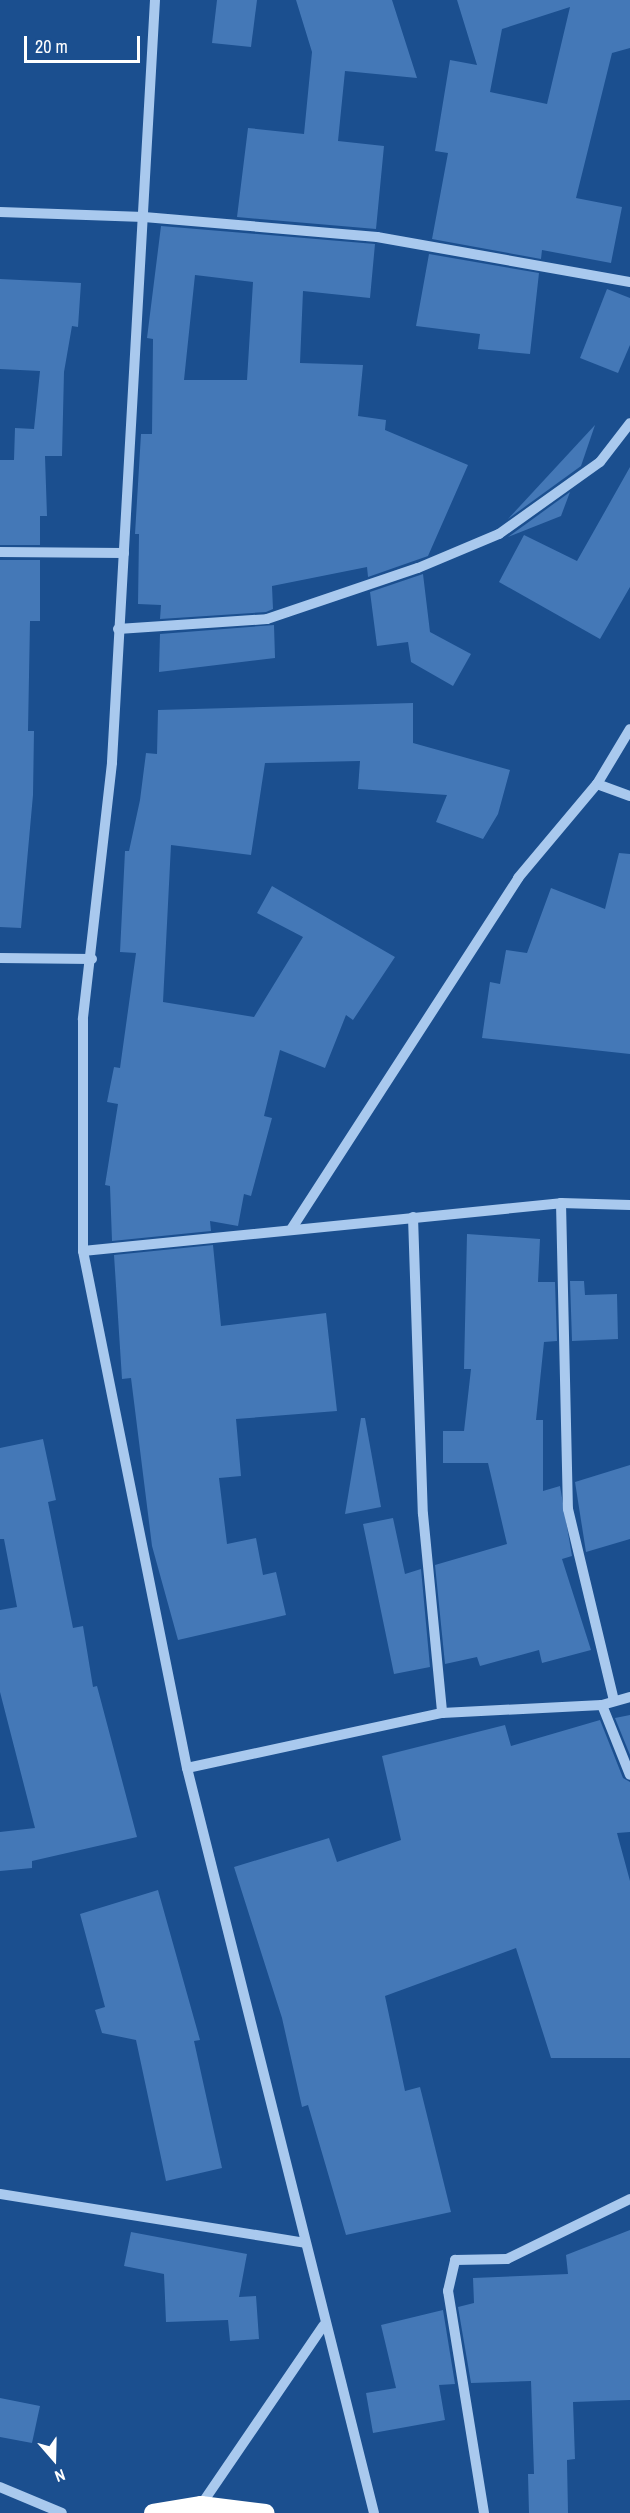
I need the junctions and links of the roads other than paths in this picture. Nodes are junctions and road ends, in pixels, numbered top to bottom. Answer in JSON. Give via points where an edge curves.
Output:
{"nodes":[{"id":1,"x":155,"y":0,"type":"edge"},
{"id":2,"x":0,"y":212,"type":"edge"},
{"id":3,"x":144,"y":217,"type":"junction"},
{"id":4,"x":630,"y":282,"type":"edge"},
{"id":5,"x":630,"y":423,"type":"edge"},
{"id":6,"x":0,"y":552,"type":"edge"},
{"id":7,"x":124,"y":553,"type":"junction"},
{"id":8,"x":118,"y":629,"type":"junction"},
{"id":9,"x":630,"y":729,"type":"edge"},
{"id":10,"x":597,"y":784,"type":"junction"},
{"id":11,"x":630,"y":796,"type":"edge"},
{"id":12,"x":0,"y":958,"type":"edge"},
{"id":13,"x":92,"y":959,"type":"junction"},
{"id":14,"x":561,"y":1203,"type":"junction"},
{"id":15,"x":630,"y":1205,"type":"edge"},
{"id":16,"x":413,"y":1217,"type":"junction"},
{"id":17,"x":292,"y":1228,"type":"junction"},
{"id":18,"x":83,"y":1251,"type":"junction"},
{"id":19,"x":630,"y":1697,"type":"edge"},
{"id":20,"x":614,"y":1700,"type":"junction"},
{"id":21,"x":602,"y":1705,"type":"junction"},
{"id":22,"x":442,"y":1713,"type":"junction"},
{"id":23,"x":187,"y":1768,"type":"junction"},
{"id":24,"x":630,"y":1775,"type":"edge"},
{"id":25,"x":0,"y":2194,"type":"edge"},
{"id":26,"x":630,"y":2199,"type":"edge"},
{"id":27,"x":305,"y":2243,"type":"junction"},
{"id":28,"x":323,"y":2326,"type":"junction"},
{"id":29,"x":0,"y":2487,"type":"edge"},
{"id":30,"x":201,"y":2505,"type":"junction"},
{"id":31,"x":62,"y":2513,"type":"edge"},
{"id":32,"x":153,"y":2513,"type":"edge"},
{"id":33,"x":266,"y":2513,"type":"edge"},
{"id":34,"x":374,"y":2513,"type":"edge"},
{"id":35,"x":484,"y":2513,"type":"edge"}],
"edges":[{"from":1,"to":3,"type":"street"},
{"from":2,"to":3,"type":"street"},
{"from":3,"to":4,"type":"street","via":[[377,237]]},
{"from":3,"to":7,"type":"street"},
{"from":5,"to":8,"type":"street","via":[[600,462],[499,534],[418,568],[267,619]]},
{"from":6,"to":7,"type":"street"},
{"from":7,"to":8,"type":"street"},
{"from":8,"to":13,"type":"street","via":[[112,763]]},
{"from":9,"to":10,"type":"street"},
{"from":10,"to":11,"type":"street"},
{"from":10,"to":17,"type":"street","via":[[518,878]]},
{"from":12,"to":13,"type":"street"},
{"from":13,"to":18,"type":"street","via":[[83,1019]]},
{"from":14,"to":15,"type":"street"},
{"from":14,"to":16,"type":"street"},
{"from":14,"to":20,"type":"street","via":[[568,1509]]},
{"from":16,"to":17,"type":"street"},
{"from":16,"to":22,"type":"street","via":[[423,1514]]},
{"from":17,"to":18,"type":"street"},
{"from":18,"to":23,"type":"street"},
{"from":19,"to":20,"type":"street"},
{"from":20,"to":21,"type":"street"},
{"from":21,"to":22,"type":"street"},
{"from":21,"to":24,"type":"street"},
{"from":22,"to":23,"type":"street"},
{"from":23,"to":27,"type":"street"},
{"from":25,"to":27,"type":"street"},
{"from":26,"to":35,"type":"street","via":[[507,2259],[455,2260],[448,2291]]},
{"from":27,"to":28,"type":"street"},
{"from":28,"to":30,"type":"street"},
{"from":28,"to":34,"type":"street"},
{"from":29,"to":31,"type":"street"},
{"from":30,"to":32,"type":"highway"},
{"from":30,"to":33,"type":"highway"}]}
